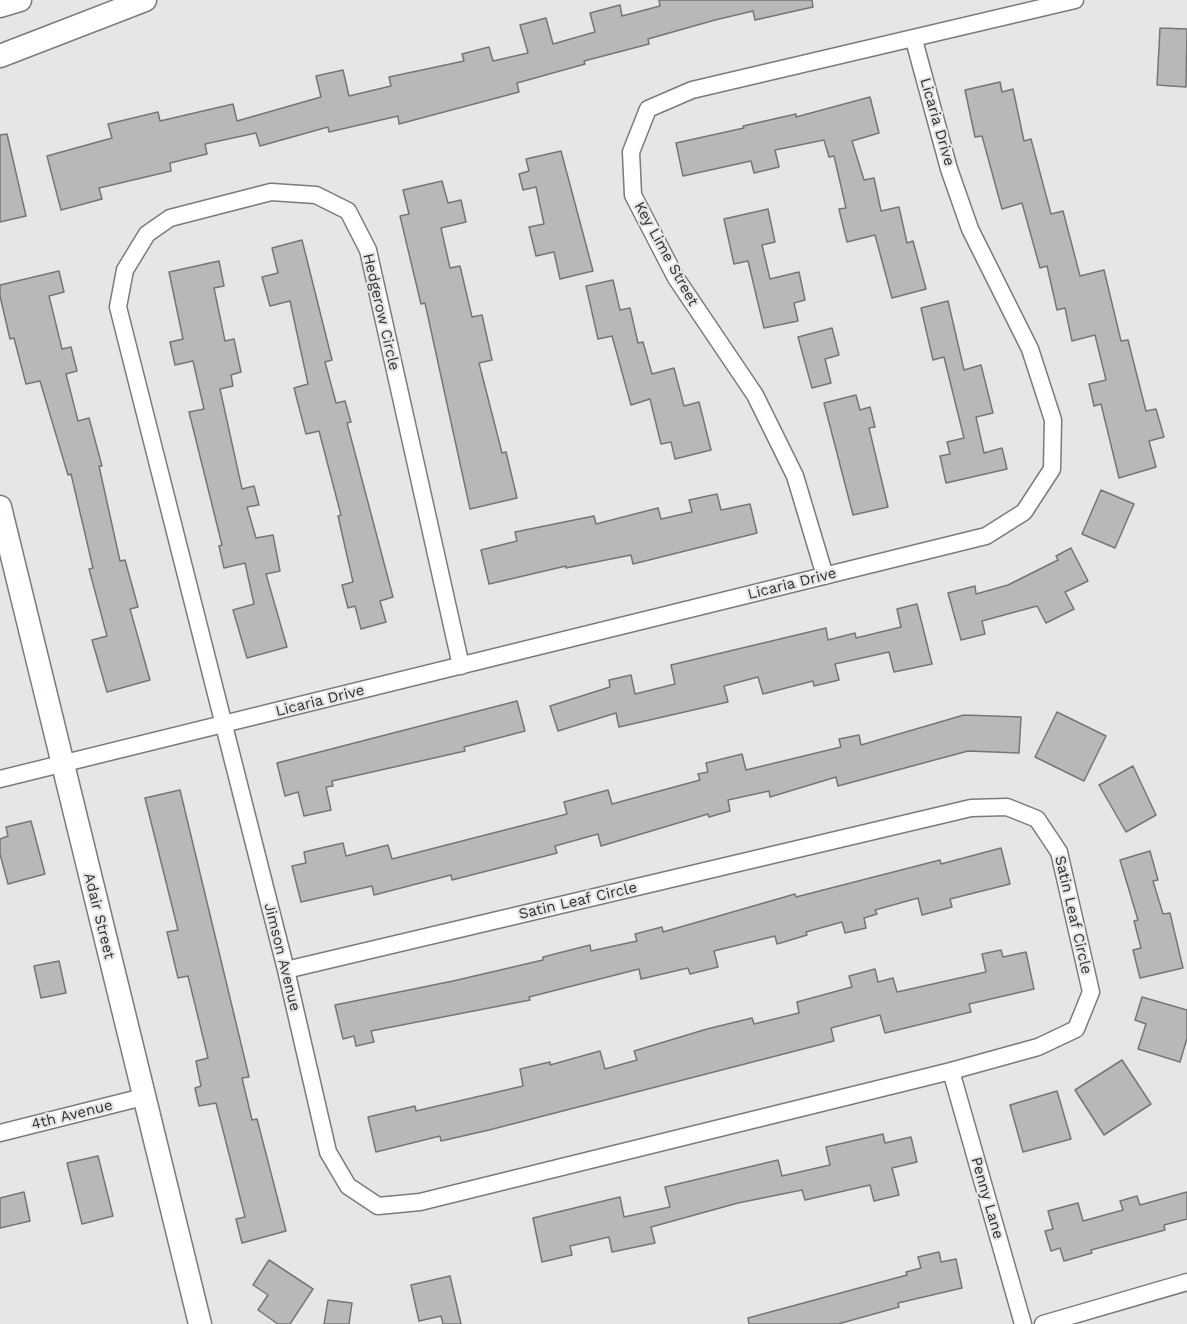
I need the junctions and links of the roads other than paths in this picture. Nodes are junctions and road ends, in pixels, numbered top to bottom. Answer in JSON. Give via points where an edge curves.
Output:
{"nodes":[{"id":1,"x":20,"y":0,"type":"edge"},
{"id":2,"x":145,"y":0,"type":"edge"},
{"id":3,"x":1075,"y":0,"type":"edge"},
{"id":4,"x":0,"y":6,"type":"edge"},
{"id":5,"x":914,"y":40,"type":"junction"},
{"id":6,"x":0,"y":56,"type":"edge"},
{"id":7,"x":0,"y":507,"type":"edge"},
{"id":8,"x":825,"y":576,"type":"junction"},
{"id":9,"x":461,"y":666,"type":"junction"},
{"id":10,"x":222,"y":726,"type":"junction"},
{"id":11,"x":62,"y":764,"type":"junction"},
{"id":12,"x":0,"y":779,"type":"edge"},
{"id":13,"x":286,"y":970,"type":"junction"},
{"id":14,"x":951,"y":1071,"type":"junction"},
{"id":15,"x":143,"y":1097,"type":"junction"},
{"id":16,"x":0,"y":1133,"type":"edge"},
{"id":17,"x":348,"y":1186,"type":"joint"},
{"id":18,"x":1187,"y":1282,"type":"edge"},
{"id":19,"x":200,"y":1324,"type":"edge"},
{"id":20,"x":1023,"y":1324,"type":"edge"},
{"id":21,"x":1043,"y":1324,"type":"edge"}],
"edges":[{"from":1,"to":4,"type":"street"},
{"from":2,"to":6,"type":"street"},
{"from":3,"to":5,"type":"street","name":"Key Lime Street"},
{"from":5,"to":8,"type":"street","name":"Licaria Drive","via":[[970,229],[1030,349],[1053,420],[1052,470],[1024,512],[986,536]]},
{"from":5,"to":8,"type":"street","name":"Key Lime Street","via":[[693,90],[648,109],[631,152],[633,195],[676,278],[755,395],[795,476]]},
{"from":7,"to":11,"type":"street","name":"Adair Street"},
{"from":8,"to":9,"type":"street","name":"Licaria Drive"},
{"from":9,"to":10,"type":"street","name":"Licaria Drive"},
{"from":9,"to":10,"type":"street","name":"Hedgerow Circle","via":[[368,250],[348,212],[316,195],[271,192],[170,218],[147,234],[125,270],[118,307]]},
{"from":10,"to":11,"type":"street","name":"Licaria Drive"},
{"from":10,"to":13,"type":"street","name":"Jimson Avenue"},
{"from":11,"to":12,"type":"street","name":"Licaria Drive"},
{"from":11,"to":15,"type":"street","name":"Adair Street"},
{"from":13,"to":14,"type":"street","name":"Satin Leaf Circle","via":[[971,808],[1007,807],[1037,819],[1059,852],[1091,992],[1076,1029],[1038,1047]]},
{"from":13,"to":17,"type":"street","name":"Jimson Avenue","via":[[328,1152]]},
{"from":14,"to":17,"type":"street","name":"Satin Leaf Circle","via":[[420,1202],[378,1206]]},
{"from":14,"to":20,"type":"street","name":"Penny Lane"},
{"from":15,"to":16,"type":"street","name":"4th Avenue"},
{"from":15,"to":19,"type":"street","name":"Adair Street"},
{"from":18,"to":21,"type":"street"}]}
